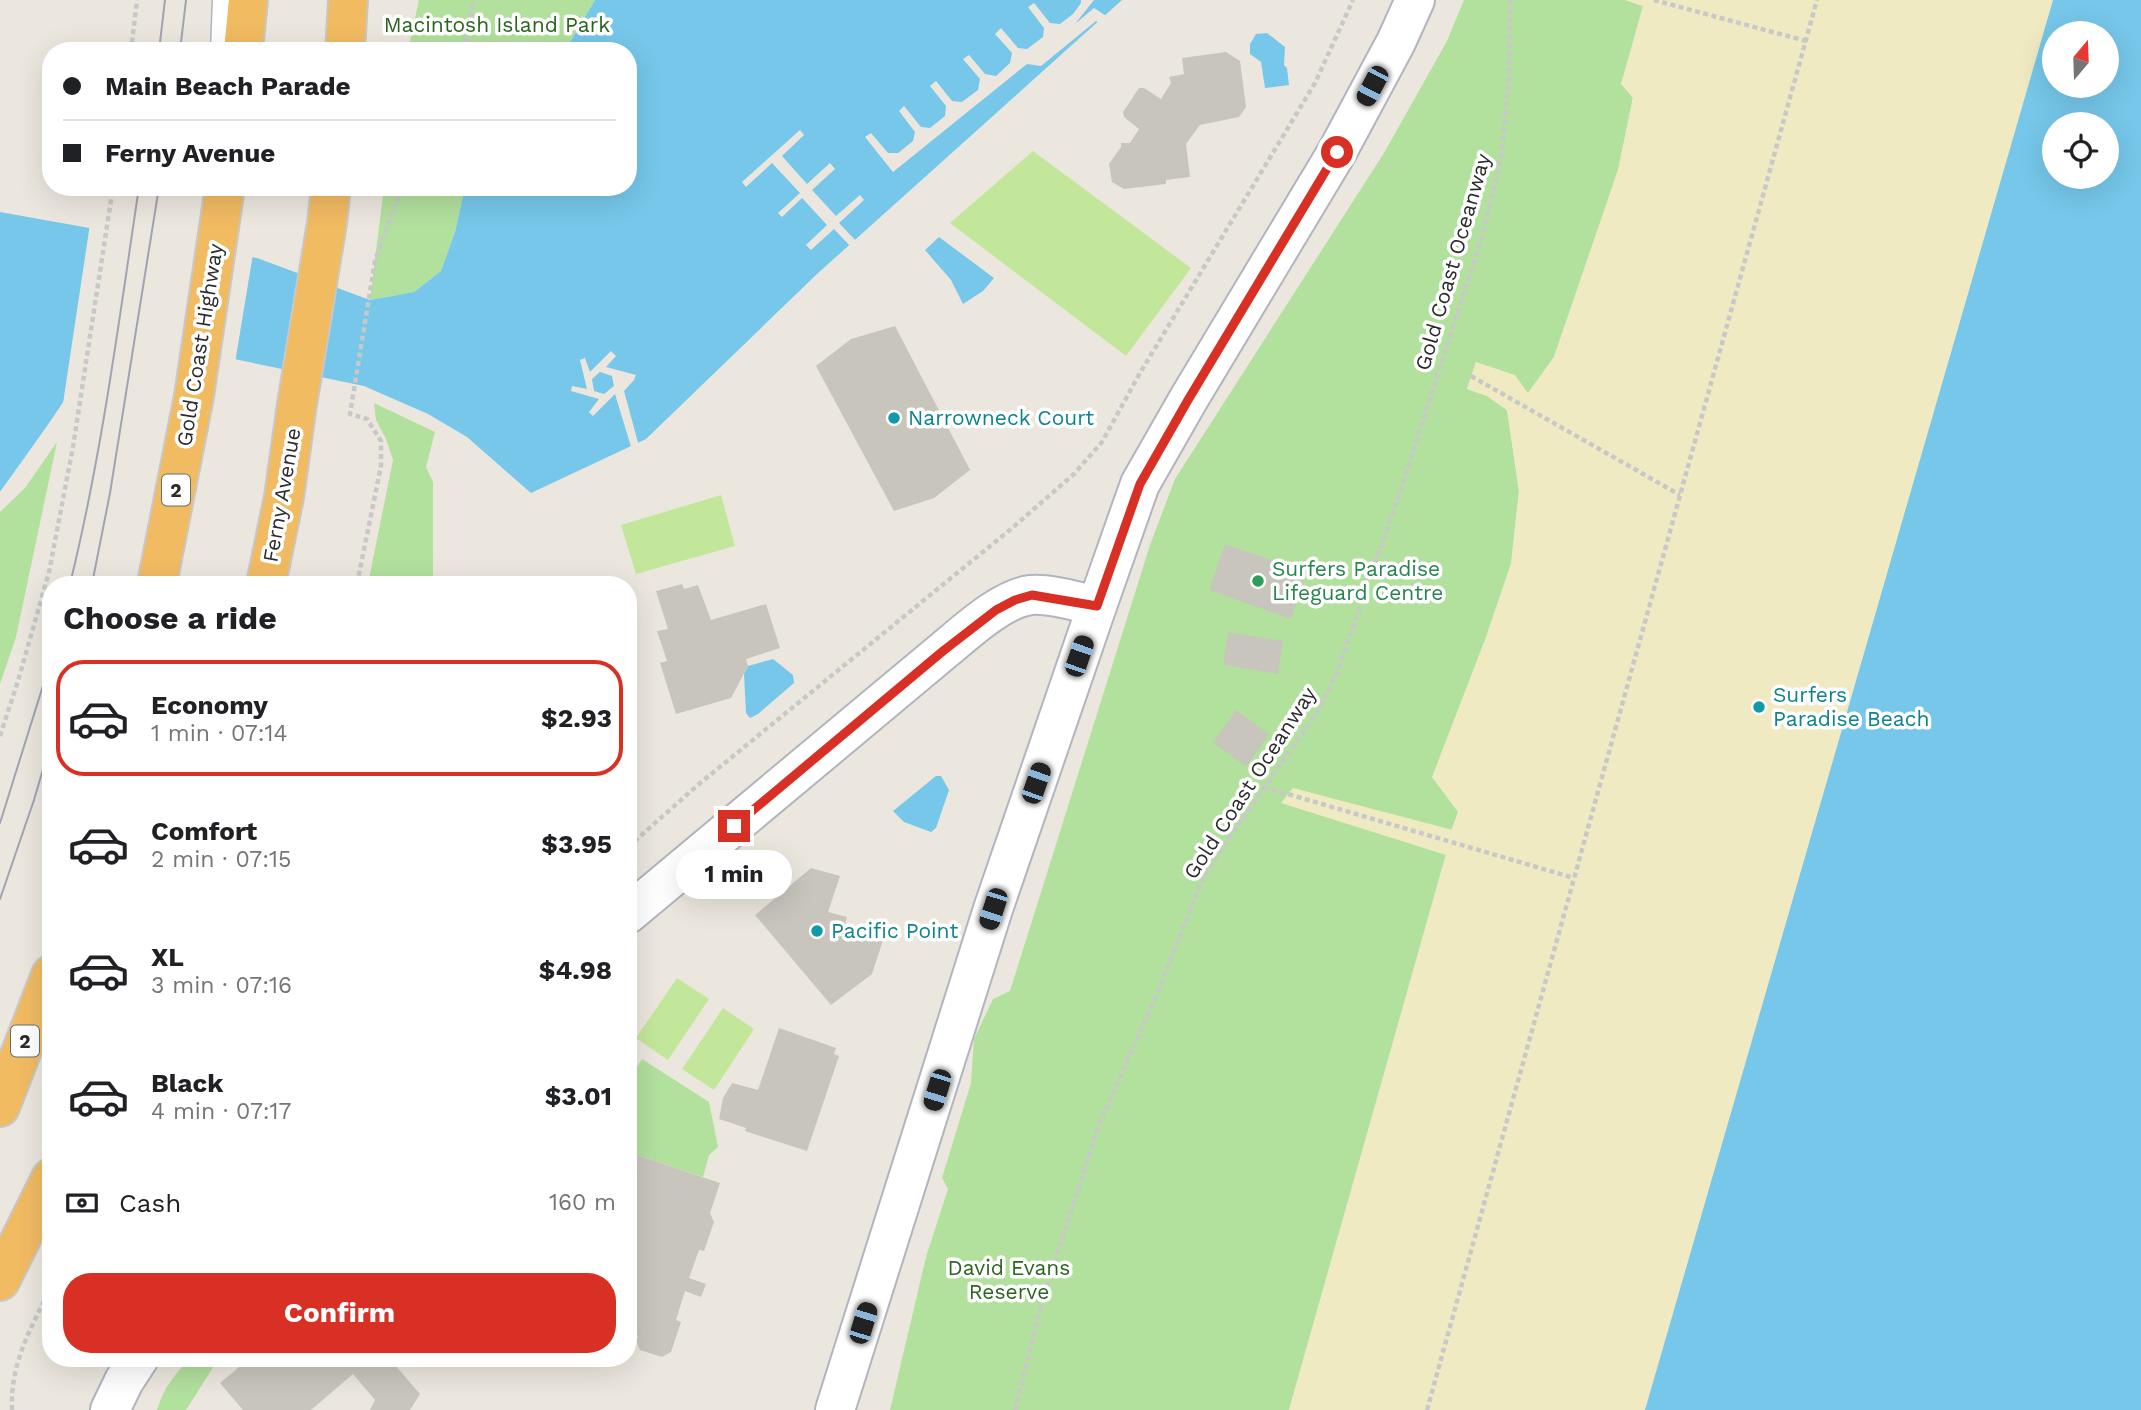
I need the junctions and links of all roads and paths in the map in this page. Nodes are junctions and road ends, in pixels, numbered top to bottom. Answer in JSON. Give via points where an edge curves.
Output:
{"nodes":[{"id":1,"x":137,"y":0,"type":"edge"},
{"id":2,"x":221,"y":0,"type":"edge"},
{"id":3,"x":248,"y":0,"type":"edge"},
{"id":4,"x":348,"y":0,"type":"edge"},
{"id":5,"x":473,"y":0,"type":"edge"},
{"id":6,"x":1353,"y":0,"type":"edge"},
{"id":7,"x":1415,"y":0,"type":"edge"},
{"id":8,"x":1510,"y":0,"type":"edge"},
{"id":9,"x":1654,"y":0,"type":"edge"},
{"id":10,"x":1817,"y":0,"type":"edge"},
{"id":11,"x":1806,"y":41,"type":"junction"},
{"id":12,"x":132,"y":42,"type":"edge"},
{"id":13,"x":219,"y":42,"type":"edge"},
{"id":14,"x":244,"y":42,"type":"edge"},
{"id":15,"x":346,"y":42,"type":"edge"},
{"id":16,"x":466,"y":42,"type":"edge"},
{"id":17,"x":112,"y":196,"type":"edge"},
{"id":18,"x":224,"y":196,"type":"edge"},
{"id":19,"x":399,"y":196,"type":"edge"},
{"id":20,"x":329,"y":205,"type":"edge"},
{"id":21,"x":1471,"y":376,"type":"dead end"},
{"id":22,"x":1680,"y":495,"type":"junction"},
{"id":23,"x":49,"y":576,"type":"edge"},
{"id":24,"x":160,"y":576,"type":"edge"},
{"id":25,"x":268,"y":576,"type":"edge"},
{"id":26,"x":358,"y":576,"type":"edge"},
{"id":27,"x":42,"y":599,"type":"edge"},
{"id":28,"x":1097,"y":606,"type":"junction"},
{"id":29,"x":0,"y":736,"type":"edge"},
{"id":30,"x":1264,"y":788,"type":"junction"},
{"id":31,"x":637,"y":839,"type":"edge"},
{"id":32,"x":1574,"y":878,"type":"junction"},
{"id":33,"x":637,"y":906,"type":"edge"},
{"id":34,"x":42,"y":998,"type":"edge"},
{"id":35,"x":0,"y":1107,"type":"edge"},
{"id":36,"x":42,"y":1196,"type":"edge"},
{"id":37,"x":0,"y":1281,"type":"edge"},
{"id":38,"x":42,"y":1307,"type":"edge"},
{"id":39,"x":133,"y":1367,"type":"edge"},
{"id":40,"x":12,"y":1410,"type":"edge"},
{"id":41,"x":110,"y":1410,"type":"edge"},
{"id":42,"x":835,"y":1410,"type":"edge"},
{"id":43,"x":1015,"y":1410,"type":"edge"},
{"id":44,"x":1427,"y":1410,"type":"edge"}],
"edges":[{"from":1,"to":12,"type":"path"},
{"from":2,"to":13,"type":"lane"},
{"from":3,"to":14,"type":"highway"},
{"from":4,"to":15,"type":"highway"},
{"from":5,"to":16,"type":"path"},
{"from":6,"to":31,"type":"path","via":[[1315,83],[1102,442],[1074,474],[1010,529]]},
{"from":7,"to":28,"type":"street","via":[[1337,152],[1140,484]]},
{"from":8,"to":30,"type":"path","name":"Gold Coast Oceanway","via":[[1501,160],[1451,337],[1337,673],[1316,714]]},
{"from":9,"to":11,"type":"path"},
{"from":10,"to":11,"type":"path"},
{"from":11,"to":22,"type":"path"},
{"from":17,"to":23,"type":"path"},
{"from":18,"to":24,"type":"highway","name":"Gold Coast Highway","number":"2","via":[[194,396]]},
{"from":19,"to":26,"type":"path","via":[[375,261],[350,414],[367,419],[381,441],[381,466]]},
{"from":20,"to":25,"type":"highway","name":"Ferny Avenue"},
{"from":21,"to":22,"type":"path"},
{"from":22,"to":32,"type":"path"},
{"from":27,"to":29,"type":"path"},
{"from":28,"to":33,"type":"street","via":[[1032,595],[996,610]]},
{"from":28,"to":42,"type":"street","via":[[993,909]]},
{"from":30,"to":32,"type":"path"},
{"from":30,"to":43,"type":"path","name":"Gold Coast Oceanway","via":[[1200,886],[1100,1122],[1043,1298]]},
{"from":32,"to":44,"type":"path"},
{"from":34,"to":35,"type":"highway","number":"2"},
{"from":36,"to":37,"type":"highway"},
{"from":38,"to":40,"type":"path","via":[[15,1368]]},
{"from":39,"to":41,"type":"street"}]}
